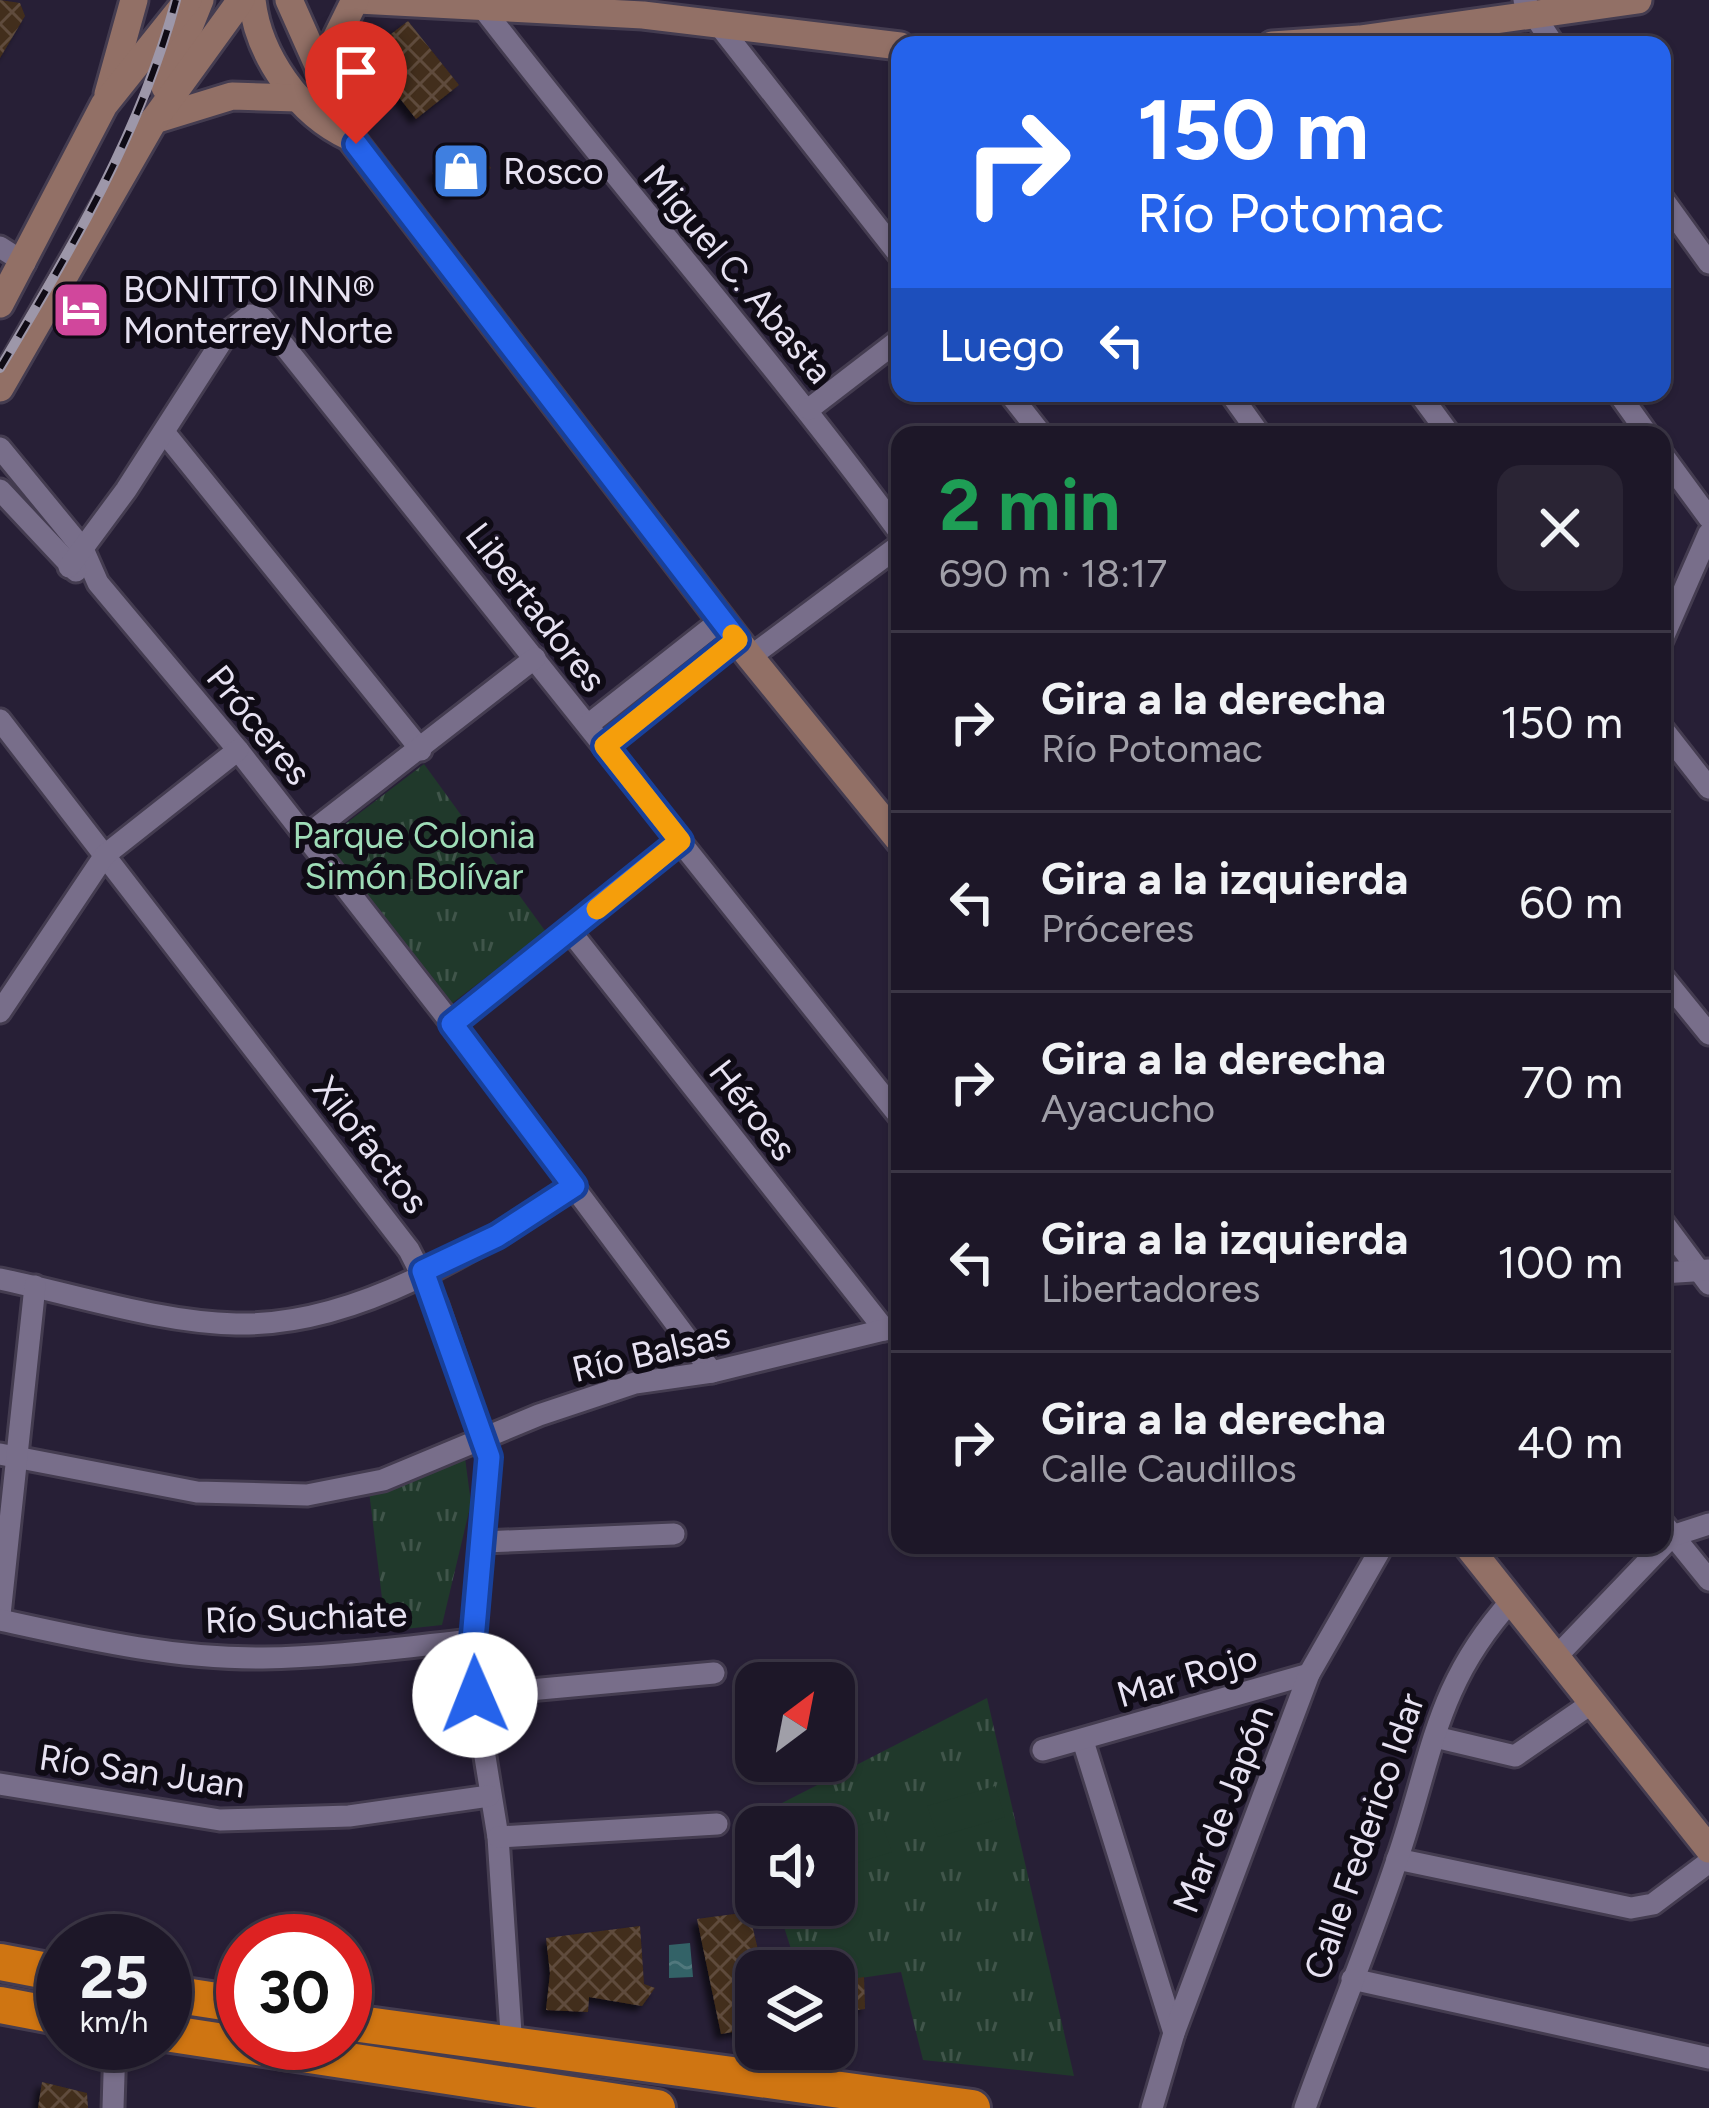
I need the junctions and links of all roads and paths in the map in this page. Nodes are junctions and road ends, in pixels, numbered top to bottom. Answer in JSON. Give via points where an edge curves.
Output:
{"nodes":[{"id":1,"x":134,"y":0,"type":"edge"},
{"id":2,"x":188,"y":0,"type":"edge"},
{"id":3,"x":200,"y":0,"type":"edge"},
{"id":4,"x":241,"y":0,"type":"edge"},
{"id":5,"x":252,"y":0,"type":"edge"},
{"id":6,"x":289,"y":0,"type":"edge"},
{"id":7,"x":357,"y":0,"type":"edge"},
{"id":8,"x":1638,"y":0,"type":"edge"},
{"id":9,"x":479,"y":2,"type":"edge"},
{"id":10,"x":648,"y":8,"type":"edge"},
{"id":11,"x":1529,"y":9,"type":"edge"},
{"id":12,"x":718,"y":24,"type":"junction"},
{"id":13,"x":1393,"y":36,"type":"edge"},
{"id":14,"x":1548,"y":36,"type":"edge"},
{"id":15,"x":891,"y":45,"type":"edge"},
{"id":16,"x":320,"y":71,"type":"junction"},
{"id":17,"x":298,"y":98,"type":"junction"},
{"id":18,"x":104,"y":105,"type":"junction"},
{"id":19,"x":154,"y":120,"type":"junction"},
{"id":20,"x":350,"y":136,"type":"junction"},
{"id":21,"x":1671,"y":210,"type":"edge"},
{"id":22,"x":891,"y":245,"type":"edge"},
{"id":23,"x":0,"y":248,"type":"edge"},
{"id":24,"x":1709,"y":262,"type":"edge"},
{"id":25,"x":25,"y":263,"type":"junction"},
{"id":26,"x":0,"y":304,"type":"edge"},
{"id":27,"x":891,"y":347,"type":"edge"},
{"id":28,"x":0,"y":388,"type":"edge"},
{"id":29,"x":1016,"y":402,"type":"edge"},
{"id":30,"x":809,"y":410,"type":"junction"},
{"id":31,"x":1035,"y":426,"type":"edge"},
{"id":32,"x":164,"y":432,"type":"junction"},
{"id":33,"x":0,"y":448,"type":"edge"},
{"id":34,"x":1671,"y":466,"type":"edge"},
{"id":35,"x":0,"y":490,"type":"edge"},
{"id":36,"x":1709,"y":518,"type":"edge"},
{"id":37,"x":891,"y":521,"type":"edge"},
{"id":38,"x":1709,"y":533,"type":"edge"},
{"id":39,"x":83,"y":549,"type":"junction"},
{"id":40,"x":891,"y":550,"type":"edge"},
{"id":41,"x":69,"y":567,"type":"junction"},
{"id":42,"x":98,"y":583,"type":"junction"},
{"id":43,"x":1671,"y":620,"type":"edge"},
{"id":44,"x":736,"y":639,"type":"junction"},
{"id":45,"x":535,"y":658,"type":"junction"},
{"id":46,"x":0,"y":720,"type":"edge"},
{"id":47,"x":588,"y":725,"type":"junction"},
{"id":48,"x":1671,"y":739,"type":"edge"},
{"id":49,"x":605,"y":746,"type":"junction"},
{"id":50,"x":238,"y":750,"type":"junction"},
{"id":51,"x":421,"y":750,"type":"junction"},
{"id":52,"x":1709,"y":788,"type":"edge"},
{"id":53,"x":891,"y":830,"type":"edge"},
{"id":54,"x":306,"y":836,"type":"junction"},
{"id":55,"x":680,"y":841,"type":"junction"},
{"id":56,"x":104,"y":855,"type":"junction"},
{"id":57,"x":570,"y":931,"type":"junction"},
{"id":58,"x":1671,"y":987,"type":"edge"},
{"id":59,"x":0,"y":1012,"type":"edge"},
{"id":60,"x":452,"y":1024,"type":"junction"},
{"id":61,"x":1709,"y":1034,"type":"edge"},
{"id":62,"x":891,"y":1106,"type":"edge"},
{"id":63,"x":574,"y":1186,"type":"junction"},
{"id":64,"x":1671,"y":1231,"type":"edge"},
{"id":65,"x":423,"y":1271,"type":"junction"},
{"id":66,"x":1671,"y":1274,"type":"edge"},
{"id":67,"x":1707,"y":1275,"type":"edge"},
{"id":68,"x":0,"y":1279,"type":"edge"},
{"id":69,"x":35,"y":1286,"type":"junction"},
{"id":70,"x":891,"y":1326,"type":"edge"},
{"id":71,"x":891,"y":1328,"type":"edge"},
{"id":72,"x":712,"y":1372,"type":"junction"},
{"id":73,"x":485,"y":1436,"type":"junction"},
{"id":74,"x":7,"y":1456,"type":"edge"},
{"id":75,"x":1709,"y":1524,"type":"edge"},
{"id":76,"x":1671,"y":1529,"type":"edge"},
{"id":77,"x":674,"y":1534,"type":"dead end"},
{"id":78,"x":1671,"y":1534,"type":"edge"},
{"id":79,"x":483,"y":1541,"type":"junction"},
{"id":80,"x":1378,"y":1554,"type":"edge"},
{"id":81,"x":1474,"y":1554,"type":"edge"},
{"id":82,"x":1645,"y":1554,"type":"edge"},
{"id":83,"x":1709,"y":1580,"type":"edge"},
{"id":84,"x":1512,"y":1600,"type":"junction"},
{"id":85,"x":0,"y":1617,"type":"edge"},
{"id":86,"x":473,"y":1640,"type":"junction"},
{"id":87,"x":1556,"y":1657,"type":"junction"},
{"id":88,"x":714,"y":1673,"type":"dead end"},
{"id":89,"x":1310,"y":1674,"type":"junction"},
{"id":90,"x":475,"y":1695,"type":"junction"},
{"id":91,"x":1592,"y":1703,"type":"junction"},
{"id":92,"x":1435,"y":1736,"type":"junction"},
{"id":93,"x":1083,"y":1741,"type":"junction"},
{"id":94,"x":1042,"y":1750,"type":"dead end"},
{"id":95,"x":0,"y":1784,"type":"edge"},
{"id":96,"x":489,"y":1796,"type":"junction"},
{"id":97,"x":717,"y":1825,"type":"dead end"},
{"id":98,"x":497,"y":1838,"type":"junction"},
{"id":99,"x":1709,"y":1849,"type":"edge"},
{"id":100,"x":1397,"y":1859,"type":"junction"},
{"id":101,"x":1709,"y":1862,"type":"edge"},
{"id":102,"x":0,"y":1961,"type":"edge"},
{"id":103,"x":36,"y":1968,"type":"edge"},
{"id":104,"x":1352,"y":1979,"type":"junction"},
{"id":105,"x":6,"y":2010,"type":"edge"},
{"id":106,"x":36,"y":2014,"type":"edge"},
{"id":107,"x":372,"y":2026,"type":"edge"},
{"id":108,"x":1174,"y":2033,"type":"junction"},
{"id":109,"x":192,"y":2037,"type":"edge"},
{"id":110,"x":512,"y":2048,"type":"junction"},
{"id":111,"x":1709,"y":2058,"type":"edge"},
{"id":112,"x":114,"y":2070,"type":"edge"},
{"id":113,"x":113,"y":2108,"type":"edge"},
{"id":114,"x":657,"y":2108,"type":"edge"},
{"id":115,"x":973,"y":2108,"type":"edge"},
{"id":116,"x":1152,"y":2108,"type":"edge"},
{"id":117,"x":1305,"y":2108,"type":"edge"}],
"edges":[{"from":1,"to":18,"type":"street"},
{"from":2,"to":18,"type":"street"},
{"from":3,"to":19,"type":"street"},
{"from":4,"to":19,"type":"street"},
{"from":5,"to":17,"type":"street","via":[[262,44]]},
{"from":6,"to":16,"type":"street"},
{"from":7,"to":9,"type":"street"},
{"from":7,"to":16,"type":"street"},
{"from":8,"to":11,"type":"street"},
{"from":9,"to":10,"type":"street"},
{"from":9,"to":30,"type":"street","name":"Miguel C. Abasta","via":[[612,177]]},
{"from":10,"to":12,"type":"street"},
{"from":11,"to":13,"type":"street"},
{"from":11,"to":14,"type":"street"},
{"from":12,"to":15,"type":"street"},
{"from":12,"to":22,"type":"street"},
{"from":16,"to":20,"type":"street"},
{"from":17,"to":19,"type":"street","via":[[232,96]]},
{"from":17,"to":20,"type":"street"},
{"from":18,"to":25,"type":"street"},
{"from":19,"to":28,"type":"street"},
{"from":20,"to":44,"type":"street"},
{"from":21,"to":24,"type":"street"},
{"from":23,"to":25,"type":"street"},
{"from":25,"to":26,"type":"street"},
{"from":27,"to":30,"type":"street"},
{"from":29,"to":31,"type":"street"},
{"from":30,"to":37,"type":"street","name":"Miguel C. Abasta"},
{"from":32,"to":39,"type":"street"},
{"from":32,"to":45,"type":"street","name":"Libertadores","via":[[227,333],[250,315],[273,329]]},
{"from":32,"to":51,"type":"street"},
{"from":33,"to":39,"type":"street","name":"Próceres"},
{"from":34,"to":36,"type":"street"},
{"from":35,"to":41,"type":"street","name":"Próceres"},
{"from":38,"to":43,"type":"street"},
{"from":39,"to":41,"type":"street"},
{"from":39,"to":42,"type":"street","name":"Próceres"},
{"from":40,"to":44,"type":"street"},
{"from":41,"to":42,"type":"street","name":"Próceres"},
{"from":42,"to":50,"type":"street","name":"Próceres"},
{"from":44,"to":47,"type":"street"},
{"from":44,"to":49,"type":"street"},
{"from":44,"to":53,"type":"street"},
{"from":45,"to":47,"type":"street","name":"Libertadores"},
{"from":45,"to":51,"type":"street"},
{"from":46,"to":56,"type":"street","name":"Xilofactos"},
{"from":47,"to":49,"type":"street","name":"Libertadores"},
{"from":48,"to":52,"type":"street"},
{"from":49,"to":55,"type":"street","name":"Libertadores"},
{"from":50,"to":54,"type":"street","name":"Próceres"},
{"from":50,"to":56,"type":"street"},
{"from":51,"to":54,"type":"street"},
{"from":54,"to":60,"type":"street","name":"Próceres"},
{"from":55,"to":57,"type":"street"},
{"from":55,"to":62,"type":"street","name":"Libertadores"},
{"from":56,"to":59,"type":"street"},
{"from":56,"to":65,"type":"street","name":"Xilofactos"},
{"from":57,"to":60,"type":"street"},
{"from":57,"to":70,"type":"street","name":"Héroes"},
{"from":58,"to":61,"type":"street"},
{"from":60,"to":63,"type":"street","name":"Próceres"},
{"from":63,"to":65,"type":"street"},
{"from":63,"to":72,"type":"street","name":"Próceres"},
{"from":64,"to":67,"type":"street"},
{"from":65,"to":69,"type":"street","via":[[357,1304],[240,1324]]},
{"from":65,"to":73,"type":"street","name":"Xilofactos"},
{"from":66,"to":67,"type":"street"},
{"from":68,"to":69,"type":"street"},
{"from":69,"to":74,"type":"street"},
{"from":71,"to":72,"type":"street","name":"Río Balsas"},
{"from":72,"to":73,"type":"street","name":"Río Balsas","via":[[635,1383]]},
{"from":73,"to":74,"type":"street","name":"Río Balsas","via":[[383,1480],[307,1495],[197,1492]]},
{"from":73,"to":79,"type":"street","name":"Xilofactos","via":[[490,1490]]},
{"from":74,"to":85,"type":"street"},
{"from":75,"to":76,"type":"street"},
{"from":77,"to":79,"type":"street"},
{"from":78,"to":83,"type":"street"},
{"from":79,"to":86,"type":"street","name":"Xilofactos"},
{"from":80,"to":89,"type":"street","name":"Mar de Japón"},
{"from":81,"to":84,"type":"street"},
{"from":82,"to":87,"type":"street"},
{"from":84,"to":87,"type":"street"},
{"from":84,"to":92,"type":"street","name":"Calle Federico Idar","via":[[1462,1661]]},
{"from":85,"to":86,"type":"street","name":"Río Suchiate","via":[[212,1656]]},
{"from":86,"to":90,"type":"street","name":"Xilofactos"},
{"from":87,"to":91,"type":"street"},
{"from":88,"to":90,"type":"street"},
{"from":89,"to":93,"type":"street","name":"Mar Rojo"},
{"from":89,"to":108,"type":"street","name":"Mar de Japón"},
{"from":90,"to":96,"type":"street","name":"Xilofactos"},
{"from":91,"to":92,"type":"street","via":[[1516,1756]]},
{"from":91,"to":99,"type":"street"},
{"from":92,"to":100,"type":"street","name":"Calle Federico Idar"},
{"from":93,"to":94,"type":"street","name":"Mar Rojo"},
{"from":93,"to":108,"type":"street"},
{"from":95,"to":96,"type":"street","name":"Río San Juan","via":[[220,1820],[350,1816]]},
{"from":96,"to":98,"type":"street","name":"Xilofactos"},
{"from":97,"to":98,"type":"street"},
{"from":98,"to":110,"type":"street","name":"Xilofactos"},
{"from":100,"to":101,"type":"street","via":[[1631,1908],[1653,1904]]},
{"from":100,"to":104,"type":"street","name":"Calle Federico Idar"},
{"from":102,"to":103,"type":"highway"},
{"from":104,"to":111,"type":"street"},
{"from":104,"to":117,"type":"street","name":"Calle Federico Idar"},
{"from":105,"to":106,"type":"highway"},
{"from":107,"to":110,"type":"highway"},
{"from":108,"to":116,"type":"street","name":"Mar de Japón"},
{"from":109,"to":114,"type":"highway"},
{"from":110,"to":115,"type":"highway"},
{"from":112,"to":113,"type":"street"}]}
